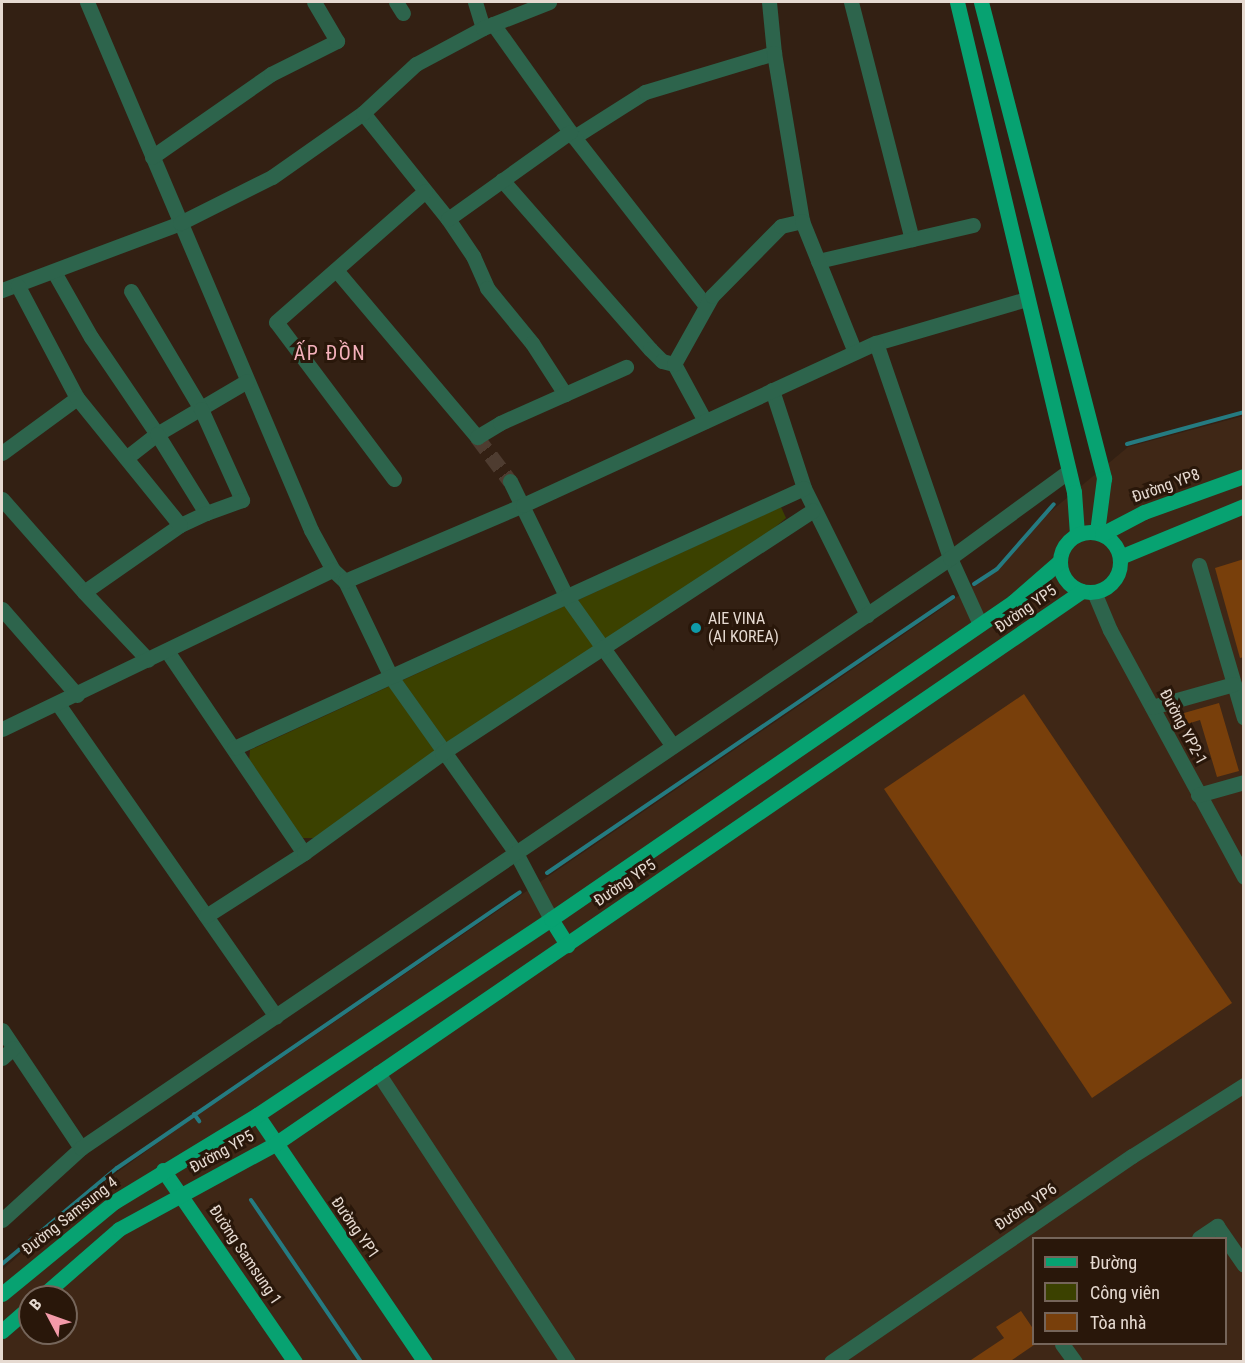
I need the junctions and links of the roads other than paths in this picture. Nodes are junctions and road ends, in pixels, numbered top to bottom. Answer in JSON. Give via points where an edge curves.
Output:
{"nodes":[{"id":1,"x":87,"y":2,"type":"edge"},
{"id":2,"x":314,"y":2,"type":"edge"},
{"id":3,"x":475,"y":2,"type":"edge"},
{"id":4,"x":549,"y":2,"type":"edge"},
{"id":5,"x":769,"y":2,"type":"edge"},
{"id":6,"x":851,"y":2,"type":"edge"},
{"id":7,"x":957,"y":2,"type":"edge"},
{"id":8,"x":981,"y":2,"type":"edge"},
{"id":9,"x":488,"y":26,"type":"junction"},
{"id":10,"x":774,"y":53,"type":"junction"},
{"id":11,"x":363,"y":113,"type":"junction"},
{"id":12,"x":572,"y":135,"type":"junction"},
{"id":13,"x":152,"y":157,"type":"junction"},
{"id":14,"x":502,"y":180,"type":"junction"},
{"id":15,"x":425,"y":191,"type":"junction"},
{"id":16,"x":448,"y":219,"type":"junction"},
{"id":17,"x":802,"y":221,"type":"junction"},
{"id":18,"x":180,"y":224,"type":"junction"},
{"id":19,"x":973,"y":225,"type":"dead end"},
{"id":20,"x":912,"y":239,"type":"junction"},
{"id":21,"x":818,"y":261,"type":"junction"},
{"id":22,"x":336,"y":270,"type":"junction"},
{"id":23,"x":54,"y":272,"type":"junction"},
{"id":24,"x":18,"y":286,"type":"junction"},
{"id":25,"x":2,"y":290,"type":"edge"},
{"id":26,"x":131,"y":291,"type":"dead end"},
{"id":27,"x":1026,"y":299,"type":"junction"},
{"id":28,"x":706,"y":306,"type":"junction"},
{"id":29,"x":876,"y":343,"type":"junction"},
{"id":30,"x":855,"y":352,"type":"junction"},
{"id":31,"x":674,"y":363,"type":"junction"},
{"id":32,"x":626,"y":366,"type":"dead end"},
{"id":33,"x":247,"y":381,"type":"junction"},
{"id":34,"x":772,"y":390,"type":"junction"},
{"id":35,"x":565,"y":394,"type":"junction"},
{"id":36,"x":77,"y":398,"type":"junction"},
{"id":37,"x":201,"y":409,"type":"junction"},
{"id":38,"x":705,"y":421,"type":"junction"},
{"id":39,"x":157,"y":434,"type":"junction"},
{"id":40,"x":2,"y":453,"type":"edge"},
{"id":41,"x":126,"y":458,"type":"junction"},
{"id":42,"x":1069,"y":471,"type":"junction"},
{"id":43,"x":1244,"y":476,"type":"edge"},
{"id":44,"x":394,"y":479,"type":"dead end"},
{"id":45,"x":510,"y":481,"type":"tunnel mouth"},
{"id":46,"x":804,"y":488,"type":"junction"},
{"id":47,"x":2,"y":499,"type":"edge"},
{"id":48,"x":523,"y":505,"type":"junction"},
{"id":49,"x":1244,"y":506,"type":"edge"},
{"id":50,"x":813,"y":510,"type":"junction"},
{"id":51,"x":206,"y":513,"type":"junction"},
{"id":52,"x":180,"y":525,"type":"junction"},
{"id":53,"x":1100,"y":533,"type":"junction"},
{"id":54,"x":1077,"y":534,"type":"junction"},
{"id":55,"x":1120,"y":557,"type":"junction"},
{"id":56,"x":950,"y":558,"type":"junction"},
{"id":57,"x":1060,"y":561,"type":"junction"},
{"id":58,"x":1199,"y":565,"type":"dead end"},
{"id":59,"x":339,"y":576,"type":"junction"},
{"id":60,"x":1088,"y":591,"type":"junction"},
{"id":61,"x":84,"y":592,"type":"junction"},
{"id":62,"x":566,"y":596,"type":"junction"},
{"id":63,"x":2,"y":609,"type":"edge"},
{"id":64,"x":867,"y":615,"type":"junction"},
{"id":65,"x":980,"y":624,"type":"junction"},
{"id":66,"x":167,"y":651,"type":"junction"},
{"id":67,"x":603,"y":651,"type":"junction"},
{"id":68,"x":148,"y":660,"type":"junction"},
{"id":69,"x":391,"y":677,"type":"junction"},
{"id":70,"x":1234,"y":684,"type":"junction"},
{"id":71,"x":77,"y":695,"type":"junction"},
{"id":72,"x":58,"y":704,"type":"junction"},
{"id":73,"x":1152,"y":707,"type":"junction"},
{"id":74,"x":1244,"y":718,"type":"edge"},
{"id":75,"x":4,"y":725,"type":"edge"},
{"id":76,"x":674,"y":746,"type":"junction"},
{"id":77,"x":234,"y":748,"type":"junction"},
{"id":78,"x":442,"y":753,"type":"junction"},
{"id":79,"x":1244,"y":782,"type":"edge"},
{"id":80,"x":1198,"y":795,"type":"junction"},
{"id":81,"x":304,"y":853,"type":"junction"},
{"id":82,"x":516,"y":853,"type":"junction"},
{"id":83,"x":1244,"y":877,"type":"edge"},
{"id":84,"x":206,"y":916,"type":"junction"},
{"id":85,"x":551,"y":919,"type":"junction"},
{"id":86,"x":567,"y":945,"type":"junction"},
{"id":87,"x":276,"y":1016,"type":"junction"},
{"id":88,"x":2,"y":1030,"type":"edge"},
{"id":89,"x":7,"y":1053,"type":"edge"},
{"id":90,"x":378,"y":1073,"type":"junction"},
{"id":91,"x":1244,"y":1085,"type":"edge"},
{"id":92,"x":257,"y":1115,"type":"junction"},
{"id":93,"x":275,"y":1144,"type":"junction"},
{"id":94,"x":81,"y":1148,"type":"junction"},
{"id":95,"x":164,"y":1170,"type":"junction"},
{"id":96,"x":182,"y":1195,"type":"junction"},
{"id":97,"x":2,"y":1220,"type":"edge"},
{"id":98,"x":1202,"y":1237,"type":"edge"},
{"id":99,"x":1225,"y":1237,"type":"edge"},
{"id":100,"x":1227,"y":1240,"type":"edge"},
{"id":101,"x":1244,"y":1265,"type":"edge"},
{"id":102,"x":55,"y":1285,"type":"edge"},
{"id":103,"x":2,"y":1294,"type":"edge"},
{"id":104,"x":18,"y":1317,"type":"edge"},
{"id":105,"x":2,"y":1331,"type":"edge"},
{"id":106,"x":1063,"y":1345,"type":"edge"},
{"id":107,"x":295,"y":1362,"type":"edge"},
{"id":108,"x":425,"y":1362,"type":"edge"},
{"id":109,"x":568,"y":1362,"type":"edge"},
{"id":110,"x":831,"y":1362,"type":"edge"},
{"id":111,"x":1075,"y":1362,"type":"edge"}],
"edges":[{"from":1,"to":13,"type":"street"},
{"from":2,"to":13,"type":"street","via":[[337,41],[271,74]]},
{"from":3,"to":9,"type":"street"},
{"from":4,"to":9,"type":"street"},
{"from":5,"to":10,"type":"street"},
{"from":6,"to":20,"type":"street"},
{"from":7,"to":27,"type":"main road"},
{"from":8,"to":53,"type":"main road","via":[[1104,478]]},
{"from":9,"to":11,"type":"street","via":[[416,64]]},
{"from":9,"to":12,"type":"street"},
{"from":10,"to":12,"type":"street","via":[[645,92]]},
{"from":10,"to":17,"type":"street"},
{"from":11,"to":15,"type":"street"},
{"from":11,"to":18,"type":"street","via":[[272,177]]},
{"from":12,"to":14,"type":"street"},
{"from":12,"to":28,"type":"street"},
{"from":13,"to":18,"type":"street"},
{"from":14,"to":16,"type":"street"},
{"from":14,"to":31,"type":"street","via":[[650,349],[662,361]]},
{"from":15,"to":16,"type":"street"},
{"from":15,"to":22,"type":"street"},
{"from":16,"to":35,"type":"street","via":[[473,256],[487,288],[532,343]]},
{"from":17,"to":21,"type":"street"},
{"from":17,"to":28,"type":"street","via":[[781,226]]},
{"from":18,"to":23,"type":"street"},
{"from":18,"to":33,"type":"street"},
{"from":19,"to":20,"type":"street"},
{"from":20,"to":21,"type":"street"},
{"from":21,"to":30,"type":"street"},
{"from":22,"to":35,"type":"street","via":[[477,437]]},
{"from":22,"to":44,"type":"street","via":[[276,322]]},
{"from":23,"to":24,"type":"street"},
{"from":23,"to":39,"type":"street","via":[[91,337]]},
{"from":24,"to":25,"type":"street"},
{"from":24,"to":36,"type":"street"},
{"from":26,"to":37,"type":"street"},
{"from":27,"to":29,"type":"street"},
{"from":27,"to":42,"type":"main road"},
{"from":28,"to":31,"type":"street"},
{"from":29,"to":30,"type":"street"},
{"from":29,"to":56,"type":"street"},
{"from":30,"to":34,"type":"street"},
{"from":31,"to":38,"type":"street"},
{"from":32,"to":35,"type":"street"},
{"from":33,"to":37,"type":"street"},
{"from":33,"to":59,"type":"street","via":[[310,530]]},
{"from":34,"to":38,"type":"street"},
{"from":34,"to":46,"type":"street"},
{"from":36,"to":40,"type":"street"},
{"from":36,"to":41,"type":"street"},
{"from":37,"to":39,"type":"street"},
{"from":37,"to":51,"type":"street","via":[[242,500]]},
{"from":38,"to":48,"type":"street"},
{"from":39,"to":41,"type":"street"},
{"from":39,"to":51,"type":"street"},
{"from":41,"to":52,"type":"street"},
{"from":42,"to":54,"type":"main road"},
{"from":42,"to":56,"type":"street"},
{"from":43,"to":53,"type":"main road","name":"Đường YP8","via":[[1144,512]]},
{"from":45,"to":48,"type":"street"},
{"from":46,"to":50,"type":"street"},
{"from":46,"to":62,"type":"street"},
{"from":47,"to":61,"type":"street"},
{"from":48,"to":59,"type":"street"},
{"from":48,"to":62,"type":"street"},
{"from":49,"to":55,"type":"main road"},
{"from":50,"to":64,"type":"street"},
{"from":50,"to":67,"type":"street"},
{"from":51,"to":52,"type":"street"},
{"from":52,"to":61,"type":"street"},
{"from":53,"to":54,"type":"main road"},
{"from":53,"to":55,"type":"main road","via":[[1115,545]]},
{"from":54,"to":57,"type":"main road","via":[[1066,544]]},
{"from":55,"to":60,"type":"main road","via":[[1115,579]]},
{"from":56,"to":64,"type":"street"},
{"from":56,"to":65,"type":"street"},
{"from":57,"to":60,"type":"main road","via":[[1064,577]]},
{"from":57,"to":65,"type":"main road","name":"Đường YP5","via":[[1031,588]]},
{"from":58,"to":70,"type":"street"},
{"from":59,"to":66,"type":"street"},
{"from":59,"to":69,"type":"street"},
{"from":60,"to":73,"type":"street","name":"Đường YP2-1"},
{"from":60,"to":86,"type":"main road","name":"Đường YP5"},
{"from":61,"to":68,"type":"street"},
{"from":62,"to":67,"type":"street"},
{"from":62,"to":69,"type":"street"},
{"from":63,"to":71,"type":"street"},
{"from":64,"to":76,"type":"street"},
{"from":65,"to":85,"type":"main road","name":"Đường YP5"},
{"from":66,"to":68,"type":"street"},
{"from":66,"to":77,"type":"street"},
{"from":67,"to":76,"type":"street"},
{"from":67,"to":78,"type":"street"},
{"from":68,"to":71,"type":"street"},
{"from":69,"to":77,"type":"street"},
{"from":69,"to":78,"type":"street"},
{"from":70,"to":73,"type":"street"},
{"from":70,"to":74,"type":"street"},
{"from":71,"to":72,"type":"street"},
{"from":72,"to":75,"type":"street"},
{"from":72,"to":84,"type":"street"},
{"from":73,"to":80,"type":"street","name":"Đường YP2-1"},
{"from":76,"to":82,"type":"street"},
{"from":77,"to":81,"type":"street"},
{"from":78,"to":81,"type":"street"},
{"from":78,"to":82,"type":"street"},
{"from":79,"to":80,"type":"street"},
{"from":80,"to":83,"type":"street","name":"Đường YP2-1"},
{"from":81,"to":84,"type":"street"},
{"from":82,"to":85,"type":"street"},
{"from":82,"to":87,"type":"street"},
{"from":84,"to":87,"type":"street"},
{"from":85,"to":86,"type":"main road"},
{"from":85,"to":92,"type":"main road","name":"Đường YP5"},
{"from":86,"to":90,"type":"main road","name":"Đường YP5"},
{"from":87,"to":94,"type":"street"},
{"from":88,"to":89,"type":"street"},
{"from":89,"to":94,"type":"street"},
{"from":90,"to":93,"type":"main road","name":"Đường YP5"},
{"from":90,"to":109,"type":"street"},
{"from":91,"to":110,"type":"street","name":"Đường YP6","via":[[1132,1156]]},
{"from":92,"to":93,"type":"main road","name":"Đường YP1"},
{"from":92,"to":95,"type":"main road","name":"Đường YP5"},
{"from":93,"to":96,"type":"main road","name":"Đường YP5"},
{"from":93,"to":108,"type":"main road","name":"Đường YP1"},
{"from":94,"to":97,"type":"street"},
{"from":95,"to":96,"type":"main road","name":"Đường Samsung 1"},
{"from":95,"to":103,"type":"main road","name":"Đường Samsung 4","via":[[85,1222]]},
{"from":96,"to":102,"type":"main road","via":[[119,1229]]},
{"from":96,"to":107,"type":"main road","name":"Đường Samsung 1"},
{"from":98,"to":99,"type":"street","via":[[1217,1226]]},
{"from":100,"to":101,"type":"street"},
{"from":104,"to":105,"type":"main road"},
{"from":106,"to":111,"type":"street"}]}
